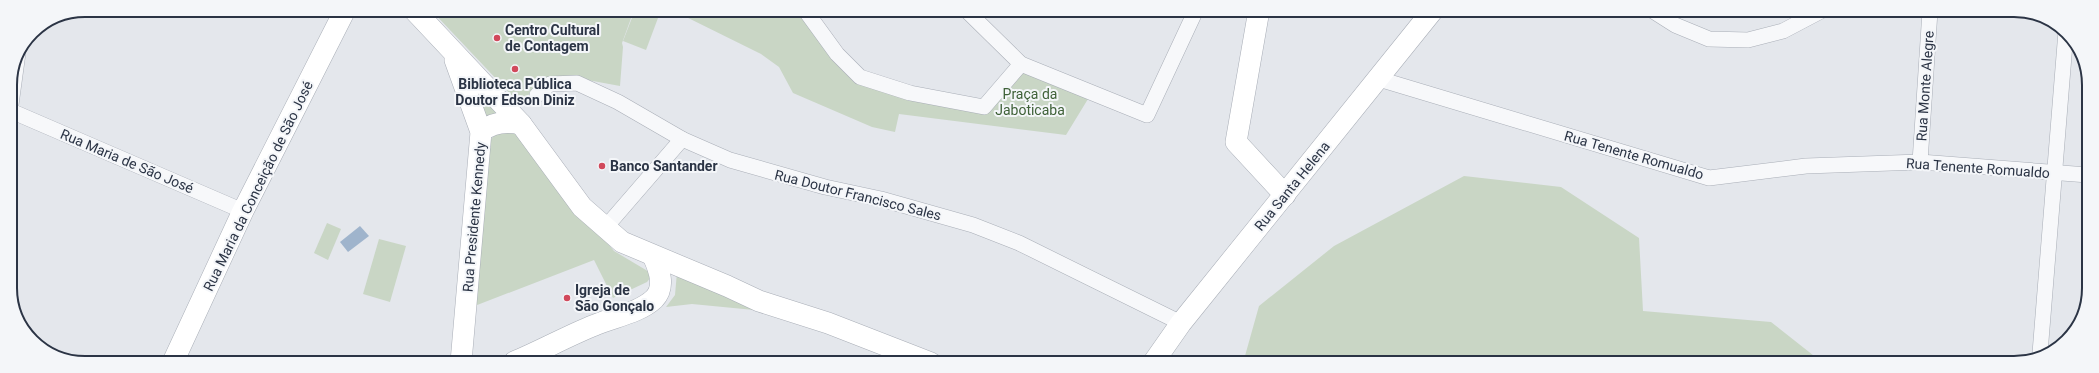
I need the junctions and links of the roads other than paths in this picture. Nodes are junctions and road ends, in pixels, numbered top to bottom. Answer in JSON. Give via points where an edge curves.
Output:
{"nodes":[{"id":1,"x":341,"y":17,"type":"edge"},
{"id":2,"x":420,"y":17,"type":"edge"},
{"id":3,"x":810,"y":17,"type":"edge"},
{"id":4,"x":973,"y":17,"type":"edge"},
{"id":5,"x":1193,"y":17,"type":"edge"},
{"id":6,"x":1258,"y":17,"type":"edge"},
{"id":7,"x":1428,"y":17,"type":"edge"},
{"id":8,"x":1663,"y":17,"type":"edge"},
{"id":9,"x":1810,"y":17,"type":"edge"},
{"id":10,"x":1930,"y":17,"type":"edge"},
{"id":11,"x":2065,"y":41,"type":"edge"},
{"id":12,"x":452,"y":52,"type":"junction"},
{"id":13,"x":1021,"y":64,"type":"junction"},
{"id":14,"x":1379,"y":79,"type":"junction"},
{"id":15,"x":537,"y":94,"type":"dead end"},
{"id":16,"x":17,"y":114,"type":"edge"},
{"id":17,"x":521,"y":124,"type":"junction"},
{"id":18,"x":481,"y":132,"type":"junction"},
{"id":19,"x":682,"y":138,"type":"junction"},
{"id":20,"x":1920,"y":162,"type":"junction"},
{"id":21,"x":2056,"y":174,"type":"junction"},
{"id":22,"x":2082,"y":175,"type":"edge"},
{"id":23,"x":1285,"y":195,"type":"junction"},
{"id":24,"x":243,"y":210,"type":"junction"},
{"id":25,"x":605,"y":228,"type":"junction"},
{"id":26,"x":653,"y":256,"type":"junction"},
{"id":27,"x":1181,"y":323,"type":"junction"},
{"id":28,"x":2040,"y":351,"type":"edge"},
{"id":29,"x":176,"y":356,"type":"edge"},
{"id":30,"x":462,"y":356,"type":"edge"},
{"id":31,"x":539,"y":356,"type":"edge"},
{"id":32,"x":913,"y":356,"type":"edge"},
{"id":33,"x":1158,"y":356,"type":"edge"}],
"edges":[{"from":1,"to":24,"type":"street","name":"Rua Maria da Conceição de São José"},
{"from":2,"to":12,"type":"street"},
{"from":3,"to":13,"type":"street","via":[[837,54],[860,77],[910,93],[984,107]]},
{"from":4,"to":13,"type":"street"},
{"from":5,"to":13,"type":"street","via":[[1147,116]]},
{"from":6,"to":23,"type":"street","via":[[1236,142]]},
{"from":7,"to":14,"type":"street","name":"Rua Santa Helena"},
{"from":8,"to":9,"type":"street","via":[[1675,25],[1709,39],[1748,40],[1783,31]]},
{"from":10,"to":20,"type":"street","name":"Rua Monte Alegre"},
{"from":11,"to":21,"type":"street"},
{"from":12,"to":17,"type":"street"},
{"from":12,"to":18,"type":"street","name":"Rua Presidente Kennedy"},
{"from":14,"to":20,"type":"street","name":"Rua Tenente Romualdo","via":[[1708,178],[1806,166]]},
{"from":14,"to":23,"type":"street","name":"Rua Santa Helena"},
{"from":15,"to":19,"type":"street","name":"Rua Doutor Francisco Sales","via":[[550,84],[577,83],[618,102]]},
{"from":16,"to":24,"type":"street","name":"Rua Maria de São José"},
{"from":17,"to":18,"type":"street","via":[[504,122]]},
{"from":17,"to":25,"type":"street","via":[[582,207]]},
{"from":18,"to":30,"type":"street","name":"Rua Presidente Kennedy"},
{"from":19,"to":25,"type":"street"},
{"from":19,"to":27,"type":"street","name":"Rua Doutor Francisco Sales","via":[[737,163],[973,225],[1019,243]]},
{"from":20,"to":21,"type":"street","name":"Rua Tenente Romualdo"},
{"from":21,"to":22,"type":"street","name":"Rua Tenente Romualdo"},
{"from":21,"to":28,"type":"street"},
{"from":23,"to":27,"type":"street","name":"Rua Santa Helena"},
{"from":24,"to":29,"type":"street","name":"Rua Maria da Conceição de São José"},
{"from":25,"to":26,"type":"street","via":[[622,242]]},
{"from":26,"to":31,"type":"street","via":[[659,269],[661,283],[654,299],[640,308],[593,325]]},
{"from":26,"to":32,"type":"street","via":[[759,301],[828,323]]},
{"from":27,"to":33,"type":"street","name":"Rua Santa Helena"}]}
